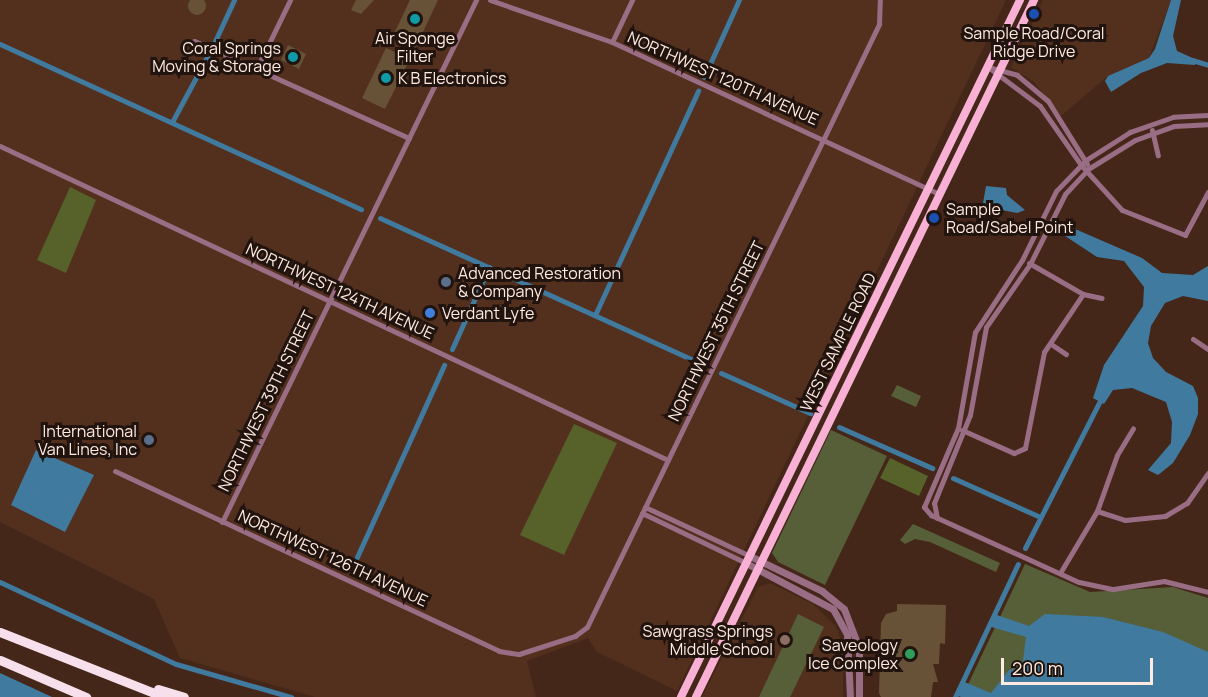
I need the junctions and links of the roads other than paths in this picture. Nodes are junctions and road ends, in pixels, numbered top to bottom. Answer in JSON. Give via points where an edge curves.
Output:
{"nodes":[{"id":1,"x":290,"y":0,"type":"edge"},
{"id":2,"x":476,"y":0,"type":"edge"},
{"id":3,"x":490,"y":0,"type":"edge"},
{"id":4,"x":632,"y":0,"type":"edge"},
{"id":5,"x":880,"y":0,"type":"edge"},
{"id":6,"x":1020,"y":0,"type":"edge"},
{"id":7,"x":1034,"y":0,"type":"edge"},
{"id":8,"x":612,"y":42,"type":"junction"},
{"id":9,"x":225,"y":56,"type":"junction"},
{"id":10,"x":988,"y":67,"type":"junction"},
{"id":11,"x":257,"y":68,"type":"junction"},
{"id":12,"x":1000,"y":71,"type":"junction"},
{"id":13,"x":1208,"y":115,"type":"edge"},
{"id":14,"x":1150,"y":123,"type":"junction"},
{"id":15,"x":1208,"y":124,"type":"edge"},
{"id":16,"x":1153,"y":132,"type":"junction"},
{"id":17,"x":409,"y":138,"type":"junction"},
{"id":18,"x":824,"y":138,"type":"junction"},
{"id":19,"x":0,"y":146,"type":"edge"},
{"id":20,"x":1158,"y":155,"type":"dead end"},
{"id":21,"x":1084,"y":163,"type":"junction"},
{"id":22,"x":1088,"y":169,"type":"junction"},
{"id":23,"x":929,"y":188,"type":"junction"},
{"id":24,"x":1208,"y":192,"type":"edge"},
{"id":25,"x":940,"y":194,"type":"junction"},
{"id":26,"x":1022,"y":260,"type":"junction"},
{"id":27,"x":1030,"y":264,"type":"junction"},
{"id":28,"x":1083,"y":294,"type":"junction"},
{"id":29,"x":1102,"y":298,"type":"dead end"},
{"id":30,"x":329,"y":301,"type":"junction"},
{"id":31,"x":979,"y":323,"type":"junction"},
{"id":32,"x":986,"y":327,"type":"junction"},
{"id":33,"x":1192,"y":339,"type":"dead end"},
{"id":34,"x":1051,"y":344,"type":"junction"},
{"id":35,"x":1208,"y":349,"type":"edge"},
{"id":36,"x":1066,"y":354,"type":"dead end"},
{"id":37,"x":958,"y":428,"type":"junction"},
{"id":38,"x":1133,"y":428,"type":"dead end"},
{"id":39,"x":965,"y":431,"type":"junction"},
{"id":40,"x":668,"y":460,"type":"junction"},
{"id":41,"x":115,"y":471,"type":"dead end"},
{"id":42,"x":1208,"y":473,"type":"edge"},
{"id":43,"x":645,"y":507,"type":"junction"},
{"id":44,"x":1097,"y":511,"type":"junction"},
{"id":45,"x":642,"y":513,"type":"junction"},
{"id":46,"x":938,"y":518,"type":"junction"},
{"id":47,"x":222,"y":522,"type":"junction"},
{"id":48,"x":748,"y":559,"type":"junction"},
{"id":49,"x":760,"y":565,"type":"junction"},
{"id":50,"x":1059,"y":573,"type":"junction"},
{"id":51,"x":1208,"y":592,"type":"edge"},
{"id":52,"x":0,"y":632,"type":"edge"},
{"id":53,"x":543,"y":648,"type":"joint"},
{"id":54,"x":0,"y":660,"type":"edge"},
{"id":55,"x":123,"y":683,"type":"junction"},
{"id":56,"x":86,"y":697,"type":"edge"},
{"id":57,"x":164,"y":697,"type":"edge"},
{"id":58,"x":184,"y":697,"type":"edge"},
{"id":59,"x":681,"y":697,"type":"edge"},
{"id":60,"x":696,"y":697,"type":"edge"},
{"id":61,"x":850,"y":697,"type":"edge"},
{"id":62,"x":860,"y":697,"type":"edge"}],
"edges":[{"from":1,"to":11,"type":"street"},
{"from":2,"to":17,"type":"street","name":"NORTHWEST 39TH STREET"},
{"from":3,"to":8,"type":"street","name":"NORTHWEST 120TH AVENUE"},
{"from":4,"to":8,"type":"street"},
{"from":5,"to":18,"type":"street","name":"NORTHWEST 35TH STREET","via":[[879,24]]},
{"from":6,"to":10,"type":"main road","name":"WEST SAMPLE ROAD"},
{"from":7,"to":12,"type":"main road","name":"WEST SAMPLE ROAD"},
{"from":8,"to":18,"type":"street","name":"NORTHWEST 120TH AVENUE"},
{"from":9,"to":9,"type":"street","via":[[203,43],[194,41],[196,45]]},
{"from":9,"to":11,"type":"street"},
{"from":10,"to":12,"type":"street"},
{"from":10,"to":23,"type":"main road","name":"WEST SAMPLE ROAD"},
{"from":11,"to":17,"type":"street"},
{"from":12,"to":21,"type":"street","via":[[1040,106]]},
{"from":12,"to":21,"type":"street","via":[[1048,101]]},
{"from":12,"to":25,"type":"main road","name":"WEST SAMPLE ROAD"},
{"from":13,"to":14,"type":"street"},
{"from":14,"to":16,"type":"street"},
{"from":14,"to":21,"type":"street"},
{"from":15,"to":16,"type":"street"},
{"from":16,"to":20,"type":"street"},
{"from":16,"to":22,"type":"street"},
{"from":17,"to":30,"type":"street","name":"NORTHWEST 39TH STREET"},
{"from":18,"to":23,"type":"street","name":"NORTHWEST 120TH AVENUE"},
{"from":18,"to":40,"type":"street","name":"NORTHWEST 35TH STREET"},
{"from":19,"to":30,"type":"street","name":"NORTHWEST 124TH AVENUE"},
{"from":21,"to":22,"type":"street"},
{"from":21,"to":26,"type":"street","via":[[1056,191]]},
{"from":22,"to":24,"type":"street","via":[[1116,206],[1185,235]]},
{"from":22,"to":27,"type":"street","via":[[1065,194]]},
{"from":23,"to":25,"type":"street","name":"NORTHWEST 120TH AVENUE"},
{"from":23,"to":48,"type":"main road","name":"WEST SAMPLE ROAD"},
{"from":25,"to":49,"type":"main road","name":"WEST SAMPLE ROAD"},
{"from":26,"to":27,"type":"street"},
{"from":26,"to":31,"type":"street"},
{"from":27,"to":28,"type":"street"},
{"from":27,"to":32,"type":"street"},
{"from":28,"to":29,"type":"street"},
{"from":28,"to":34,"type":"street"},
{"from":30,"to":40,"type":"street","name":"NORTHWEST 124TH AVENUE"},
{"from":30,"to":47,"type":"street","name":"NORTHWEST 39TH STREET"},
{"from":31,"to":32,"type":"street"},
{"from":31,"to":37,"type":"street"},
{"from":32,"to":39,"type":"street"},
{"from":33,"to":35,"type":"street"},
{"from":34,"to":36,"type":"street"},
{"from":34,"to":39,"type":"street","via":[[1040,362],[1035,411],[1020,452]]},
{"from":37,"to":39,"type":"street"},
{"from":37,"to":46,"type":"street","via":[[925,502],[926,511]]},
{"from":38,"to":44,"type":"street","via":[[1110,472]]},
{"from":39,"to":46,"type":"street","via":[[934,503]]},
{"from":40,"to":43,"type":"street","name":"NORTHWEST 35TH STREET"},
{"from":41,"to":47,"type":"street","name":"NORTHWEST 126TH AVENUE"},
{"from":42,"to":44,"type":"street","via":[[1187,503],[1165,516],[1125,520]]},
{"from":43,"to":45,"type":"street","name":"NORTHWEST 35TH STREET"},
{"from":43,"to":48,"type":"street"},
{"from":44,"to":50,"type":"street"},
{"from":45,"to":48,"type":"street"},
{"from":45,"to":53,"type":"street","name":"NORTHWEST 35TH STREET","via":[[587,627]]},
{"from":46,"to":50,"type":"street"},
{"from":47,"to":53,"type":"street","name":"NORTHWEST 126TH AVENUE","via":[[499,651],[519,654]]},
{"from":48,"to":49,"type":"street"},
{"from":48,"to":59,"type":"main road","name":"WEST SAMPLE ROAD"},
{"from":49,"to":60,"type":"main road","name":"WEST SAMPLE ROAD"},
{"from":49,"to":61,"type":"street","via":[[832,609],[847,634]]},
{"from":49,"to":62,"type":"street","via":[[822,591],[844,609],[859,648]]},
{"from":50,"to":51,"type":"street","via":[[1096,587],[1164,581]]},
{"from":52,"to":55,"type":"highway"},
{"from":54,"to":56,"type":"highway"},
{"from":55,"to":57,"type":"highway"},
{"from":55,"to":58,"type":"highway"}]}
